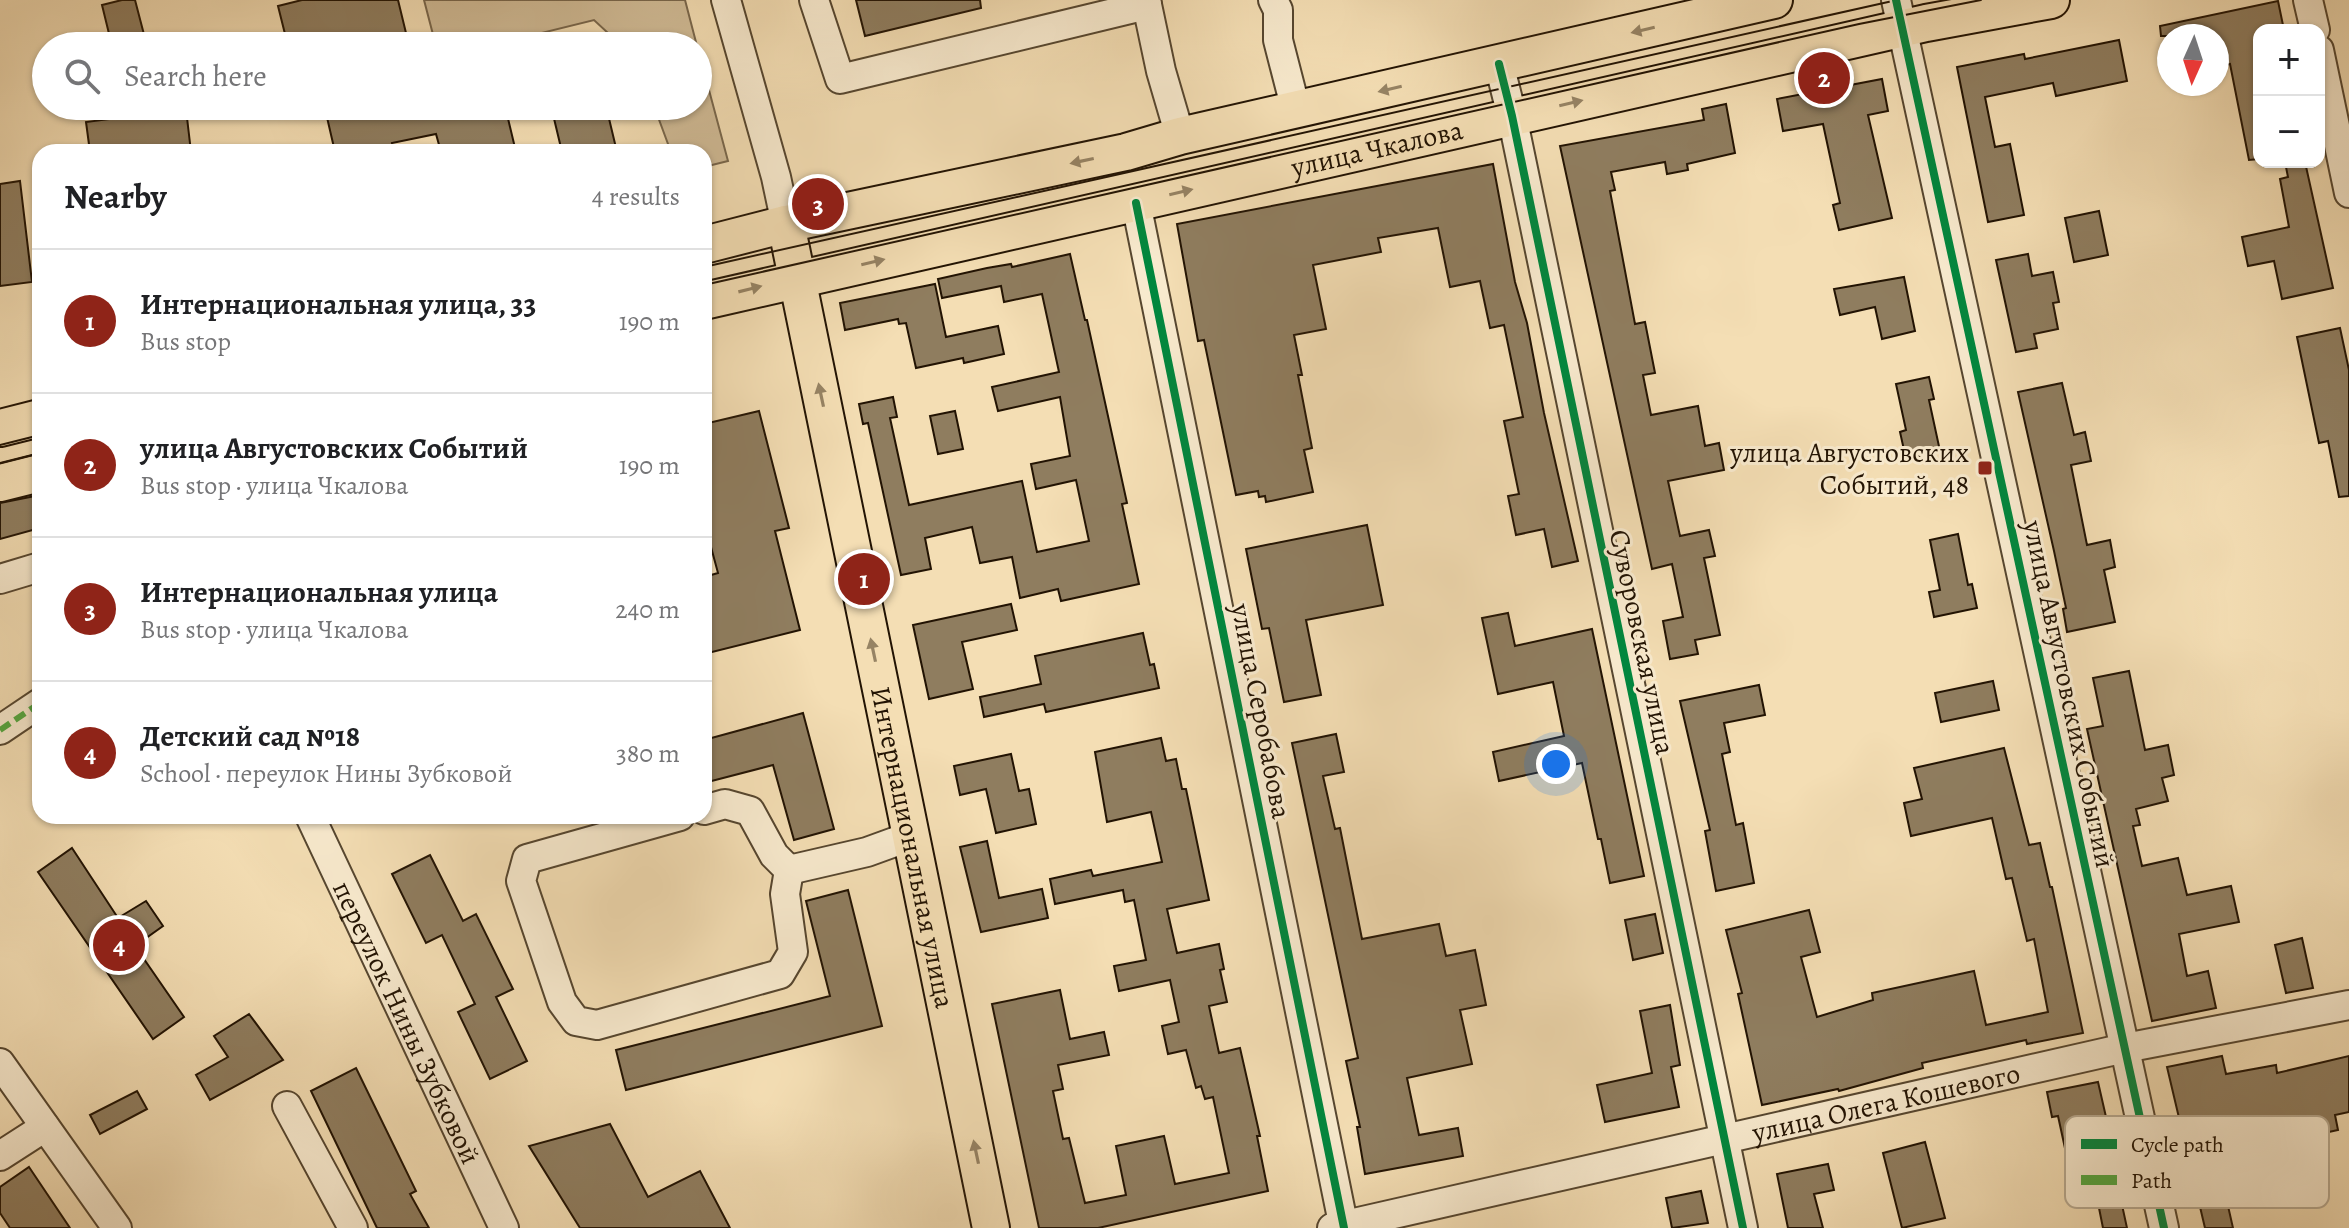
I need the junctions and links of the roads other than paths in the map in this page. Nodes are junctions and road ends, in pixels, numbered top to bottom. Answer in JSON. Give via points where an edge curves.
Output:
{"nodes":[{"id":1,"x":726,"y":0,"type":"edge"},
{"id":2,"x":814,"y":0,"type":"edge"},
{"id":3,"x":1273,"y":0,"type":"edge"},
{"id":4,"x":1774,"y":0,"type":"edge"},
{"id":5,"x":2051,"y":0,"type":"edge"},
{"id":6,"x":2308,"y":0,"type":"edge"},
{"id":7,"x":1146,"y":3,"type":"edge"},
{"id":8,"x":1898,"y":14,"type":"edge"},
{"id":9,"x":2314,"y":24,"type":"edge"},
{"id":10,"x":1499,"y":64,"type":"junction"},
{"id":11,"x":2325,"y":79,"type":"edge"},
{"id":12,"x":1296,"y":110,"type":"junction"},
{"id":13,"x":1512,"y":116,"type":"junction"},
{"id":14,"x":1180,"y":136,"type":"junction"},
{"id":15,"x":2349,"y":193,"type":"edge"},
{"id":16,"x":1136,"y":203,"type":"junction"},
{"id":17,"x":786,"y":224,"type":"junction"},
{"id":18,"x":712,"y":243,"type":"edge"},
{"id":19,"x":797,"y":278,"type":"junction"},
{"id":20,"x":712,"y":299,"type":"edge"},
{"id":21,"x":32,"y":420,"type":"edge"},
{"id":22,"x":0,"y":428,"type":"edge"},
{"id":23,"x":32,"y":475,"type":"edge"},
{"id":24,"x":0,"y":483,"type":"edge"},
{"id":25,"x":32,"y":569,"type":"edge"},
{"id":26,"x":0,"y":579,"type":"edge"},
{"id":27,"x":32,"y":708,"type":"edge"},
{"id":28,"x":0,"y":730,"type":"edge"},
{"id":29,"x":712,"y":808,"type":"edge"},
{"id":30,"x":314,"y":824,"type":"edge"},
{"id":31,"x":652,"y":824,"type":"edge"},
{"id":32,"x":911,"y":836,"type":"junction"},
{"id":33,"x":789,"y":870,"type":"junction"},
{"id":34,"x":2349,"y":1005,"type":"edge"},
{"id":35,"x":2125,"y":1048,"type":"junction"},
{"id":36,"x":0,"y":1063,"type":"edge"},
{"id":37,"x":287,"y":1106,"type":"dead end"},
{"id":38,"x":2140,"y":1116,"type":"edge"},
{"id":39,"x":45,"y":1127,"type":"junction"},
{"id":40,"x":1723,"y":1139,"type":"junction"},
{"id":41,"x":0,"y":1156,"type":"edge"},
{"id":42,"x":2160,"y":1208,"type":"edge"},
{"id":43,"x":1340,"y":1227,"type":"edge"},
{"id":44,"x":117,"y":1228,"type":"edge"},
{"id":45,"x":353,"y":1228,"type":"edge"},
{"id":46,"x":504,"y":1228,"type":"edge"},
{"id":47,"x":991,"y":1228,"type":"edge"},
{"id":48,"x":1743,"y":1228,"type":"edge"},
{"id":49,"x":2164,"y":1228,"type":"edge"}],
"edges":[{"from":1,"to":17,"type":"street","name":"Интернациональная улица"},
{"from":2,"to":7,"type":"street","via":[[840,79]]},
{"from":3,"to":12,"type":"street"},
{"from":4,"to":10,"type":"main road","name":"улица Чкалова","one_way":true},
{"from":5,"to":8,"type":"main road","name":"улица Чкалова"},
{"from":6,"to":9,"type":"street"},
{"from":7,"to":14,"type":"street"},
{"from":13,"to":8,"type":"main road","name":"улица Чкалова","one_way":true},
{"from":8,"to":35,"type":"street","name":"улица Августовских Событий"},
{"from":10,"to":12,"type":"main road","name":"улица Чкалова","one_way":true},
{"from":10,"to":13,"type":"street","name":"Суворовская улица"},
{"from":11,"to":15,"type":"street"},
{"from":12,"to":14,"type":"main road","name":"улица Чкалова"},
{"from":16,"to":13,"type":"main road","name":"улица Чкалова","one_way":true},
{"from":13,"to":40,"type":"street","name":"Суворовская улица"},
{"from":14,"to":17,"type":"main road","name":"улица Чкалова","one_way":true},
{"from":19,"to":16,"type":"main road","name":"улица Чкалова","one_way":true},
{"from":16,"to":43,"type":"street","name":"улица Серобабова"},
{"from":17,"to":18,"type":"main road","name":"улица Чкалова"},
{"from":17,"to":19,"type":"main road","name":"Интернациональная улица"},
{"from":20,"to":19,"type":"main road","name":"улица Чкалова","one_way":true},
{"from":32,"to":19,"type":"main road","name":"Интернациональная улица","one_way":true},
{"from":21,"to":22,"type":"main road"},
{"from":23,"to":24,"type":"main road"},
{"from":25,"to":26,"type":"street"},
{"from":27,"to":28,"type":"street"},
{"from":29,"to":33,"type":"street","via":[[725,804],[750,811],[774,855]]},
{"from":30,"to":46,"type":"street","name":"переулок Нины Зубковой"},
{"from":31,"to":33,"type":"street","via":[[527,859],[521,881],[562,1002],[576,1021],[597,1025],[780,974],[793,952],[785,894]]},
{"from":32,"to":33,"type":"street"},
{"from":47,"to":32,"type":"main road","name":"Интернациональная улица","one_way":true},
{"from":34,"to":35,"type":"street","name":"улица Олега Кошевого"},
{"from":35,"to":38,"type":"street","name":"улица Августовских Событий"},
{"from":35,"to":40,"type":"street","name":"улица Олега Кошевого"},
{"from":36,"to":39,"type":"street"},
{"from":37,"to":45,"type":"street"},
{"from":39,"to":41,"type":"street"},
{"from":39,"to":44,"type":"street"},
{"from":40,"to":43,"type":"street","name":"улица Олега Кошевого"},
{"from":40,"to":48,"type":"street","name":"Суворовская улица"},
{"from":42,"to":49,"type":"street","name":"улица Августовских Событий"}]}
